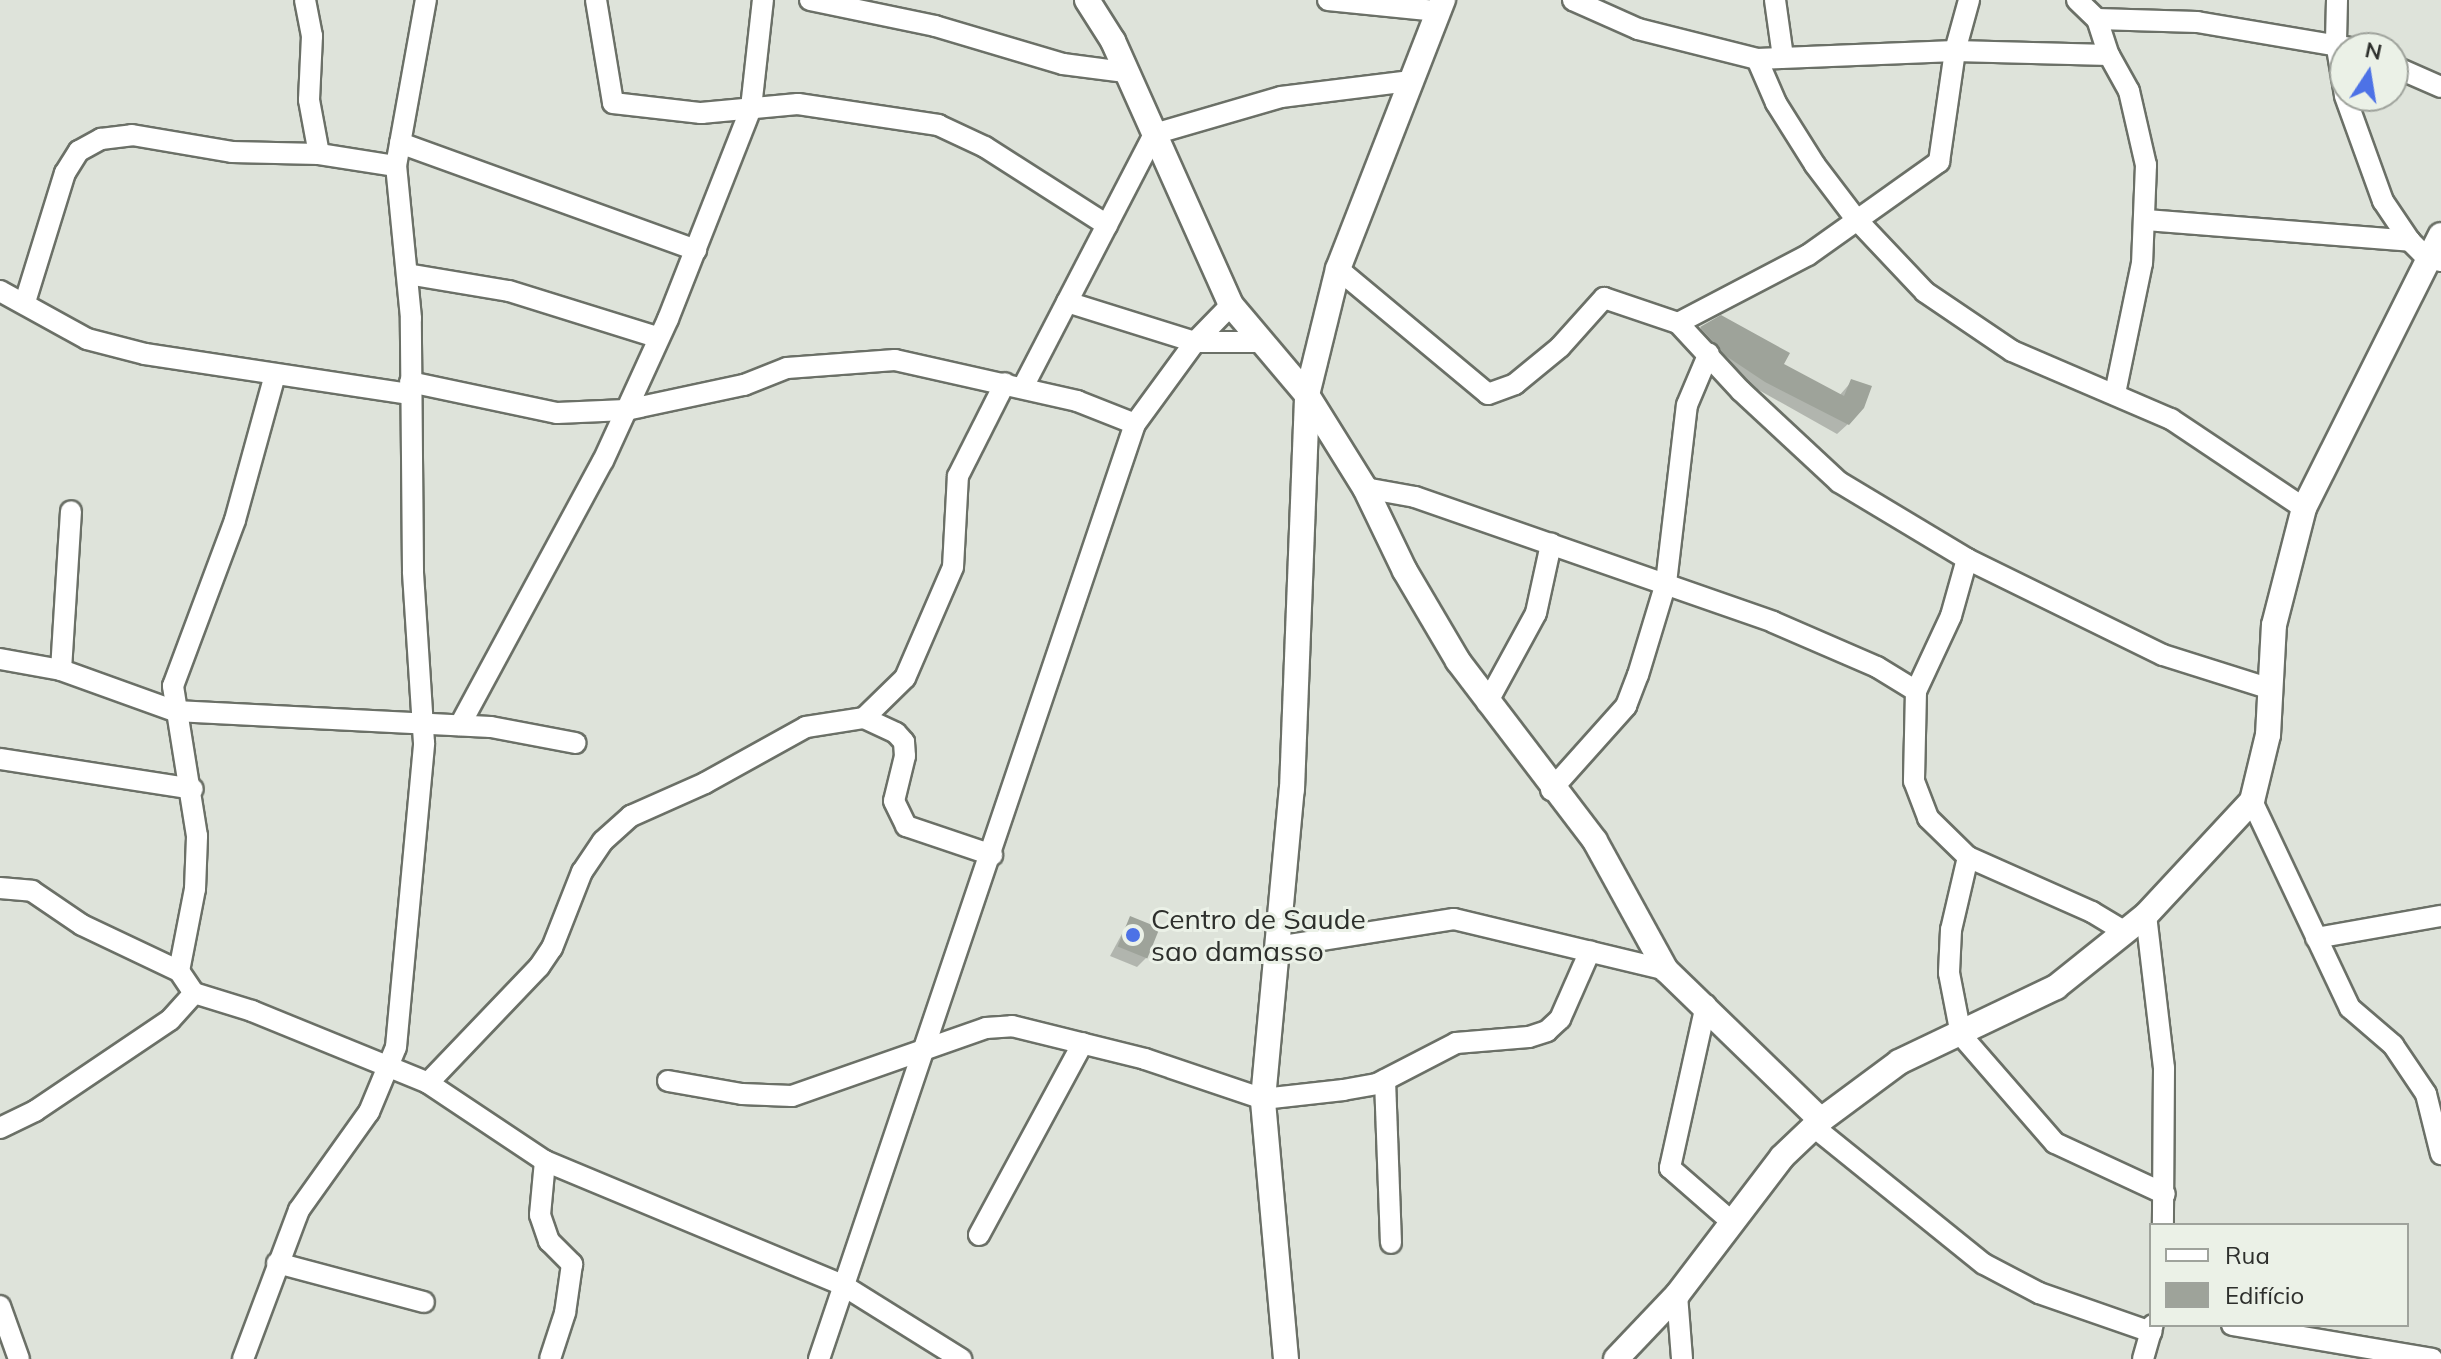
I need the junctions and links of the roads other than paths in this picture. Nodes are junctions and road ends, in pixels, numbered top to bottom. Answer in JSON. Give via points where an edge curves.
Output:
{"nodes":[{"id":1,"x":305,"y":0,"type":"edge"},
{"id":2,"x":426,"y":0,"type":"edge"},
{"id":3,"x":596,"y":0,"type":"edge"},
{"id":4,"x":763,"y":0,"type":"edge"},
{"id":5,"x":810,"y":0,"type":"edge"},
{"id":6,"x":1328,"y":0,"type":"edge"},
{"id":7,"x":1573,"y":0,"type":"edge"},
{"id":8,"x":1775,"y":0,"type":"edge"},
{"id":9,"x":1969,"y":0,"type":"edge"},
{"id":10,"x":2077,"y":0,"type":"edge"},
{"id":11,"x":2337,"y":0,"type":"edge"},
{"id":12,"x":1095,"y":1,"type":"edge"},
{"id":13,"x":1440,"y":5,"type":"edge"},
{"id":14,"x":2097,"y":19,"type":"junction"},
{"id":15,"x":2341,"y":32,"type":"edge"},
{"id":16,"x":2329,"y":43,"type":"edge"},
{"id":17,"x":1955,"y":51,"type":"junction"},
{"id":18,"x":2109,"y":55,"type":"junction"},
{"id":19,"x":1783,"y":57,"type":"junction"},
{"id":20,"x":1757,"y":59,"type":"junction"},
{"id":21,"x":1125,"y":72,"type":"junction"},
{"id":22,"x":2409,"y":73,"type":"edge"},
{"id":23,"x":1409,"y":81,"type":"junction"},
{"id":24,"x":2441,"y":87,"type":"edge"},
{"id":25,"x":751,"y":108,"type":"junction"},
{"id":26,"x":2351,"y":112,"type":"edge"},
{"id":27,"x":1154,"y":134,"type":"junction"},
{"id":28,"x":400,"y":143,"type":"junction"},
{"id":29,"x":319,"y":154,"type":"junction"},
{"id":30,"x":396,"y":166,"type":"junction"},
{"id":31,"x":1856,"y":219,"type":"junction"},
{"id":32,"x":2146,"y":220,"type":"junction"},
{"id":33,"x":1107,"y":225,"type":"junction"},
{"id":34,"x":2441,"y":235,"type":"edge"},
{"id":35,"x":696,"y":250,"type":"junction"},
{"id":36,"x":2426,"y":254,"type":"edge"},
{"id":37,"x":1338,"y":269,"type":"junction"},
{"id":38,"x":407,"y":274,"type":"junction"},
{"id":39,"x":0,"y":291,"type":"edge"},
{"id":40,"x":25,"y":302,"type":"junction"},
{"id":41,"x":1067,"y":302,"type":"junction"},
{"id":42,"x":1231,"y":305,"type":"junction"},
{"id":43,"x":1678,"y":323,"type":"junction"},
{"id":44,"x":657,"y":337,"type":"junction"},
{"id":45,"x":1195,"y":342,"type":"junction"},
{"id":46,"x":1257,"y":342,"type":"junction"},
{"id":47,"x":1709,"y":353,"type":"junction"},
{"id":48,"x":275,"y":375,"type":"junction"},
{"id":49,"x":1014,"y":385,"type":"junction"},
{"id":50,"x":410,"y":388,"type":"junction"},
{"id":51,"x":2115,"y":393,"type":"junction"},
{"id":52,"x":1307,"y":395,"type":"junction"},
{"id":53,"x":626,"y":410,"type":"junction"},
{"id":54,"x":1135,"y":424,"type":"junction"},
{"id":55,"x":1365,"y":488,"type":"junction"},
{"id":56,"x":2304,"y":508,"type":"junction"},
{"id":57,"x":71,"y":511,"type":"dead end"},
{"id":58,"x":1551,"y":544,"type":"junction"},
{"id":59,"x":1967,"y":559,"type":"junction"},
{"id":60,"x":1666,"y":583,"type":"junction"},
{"id":61,"x":0,"y":659,"type":"edge"},
{"id":62,"x":61,"y":670,"type":"junction"},
{"id":63,"x":2271,"y":689,"type":"junction"},
{"id":64,"x":1916,"y":691,"type":"junction"},
{"id":65,"x":1487,"y":703,"type":"junction"},
{"id":66,"x":175,"y":711,"type":"junction"},
{"id":67,"x":864,"y":718,"type":"junction"},
{"id":68,"x":422,"y":722,"type":"junction"},
{"id":69,"x":460,"y":725,"type":"junction"},
{"id":70,"x":576,"y":743,"type":"dead end"},
{"id":71,"x":0,"y":759,"type":"edge"},
{"id":72,"x":193,"y":789,"type":"junction"},
{"id":73,"x":1551,"y":790,"type":"junction"},
{"id":74,"x":2252,"y":801,"type":"junction"},
{"id":75,"x":992,"y":855,"type":"junction"},
{"id":76,"x":1968,"y":857,"type":"junction"},
{"id":77,"x":0,"y":888,"type":"edge"},
{"id":78,"x":2146,"y":915,"type":"junction"},
{"id":79,"x":2441,"y":916,"type":"edge"},
{"id":80,"x":2125,"y":932,"type":"junction"},
{"id":81,"x":2316,"y":938,"type":"junction"},
{"id":82,"x":1277,"y":947,"type":"junction"},
{"id":83,"x":1590,"y":951,"type":"junction"},
{"id":84,"x":1666,"y":970,"type":"junction"},
{"id":85,"x":179,"y":971,"type":"junction"},
{"id":86,"x":194,"y":993,"type":"junction"},
{"id":87,"x":1706,"y":1005,"type":"junction"},
{"id":88,"x":1961,"y":1035,"type":"junction"},
{"id":89,"x":1083,"y":1043,"type":"junction"},
{"id":90,"x":919,"y":1053,"type":"junction"},
{"id":91,"x":392,"y":1066,"type":"junction"},
{"id":92,"x":1385,"y":1080,"type":"junction"},
{"id":93,"x":668,"y":1081,"type":"dead end"},
{"id":94,"x":428,"y":1083,"type":"junction"},
{"id":95,"x":1263,"y":1099,"type":"junction"},
{"id":96,"x":1817,"y":1124,"type":"junction"},
{"id":97,"x":0,"y":1128,"type":"edge"},
{"id":98,"x":2441,"y":1154,"type":"edge"},
{"id":99,"x":545,"y":1161,"type":"junction"},
{"id":100,"x":2165,"y":1194,"type":"junction"},
{"id":101,"x":1732,"y":1222,"type":"junction"},
{"id":102,"x":2163,"y":1223,"type":"edge"},
{"id":103,"x":979,"y":1235,"type":"dead end"},
{"id":104,"x":1391,"y":1243,"type":"dead end"},
{"id":105,"x":277,"y":1263,"type":"junction"},
{"id":106,"x":841,"y":1284,"type":"junction"},
{"id":107,"x":1677,"y":1295,"type":"junction"},
{"id":108,"x":424,"y":1302,"type":"dead end"},
{"id":109,"x":0,"y":1306,"type":"edge"},
{"id":110,"x":2244,"y":1327,"type":"edge"},
{"id":111,"x":2152,"y":1328,"type":"edge"},
{"id":112,"x":19,"y":1359,"type":"edge"},
{"id":113,"x":243,"y":1359,"type":"edge"},
{"id":114,"x":550,"y":1359,"type":"edge"},
{"id":115,"x":819,"y":1359,"type":"edge"},
{"id":116,"x":961,"y":1359,"type":"edge"},
{"id":117,"x":1286,"y":1359,"type":"edge"},
{"id":118,"x":1616,"y":1359,"type":"edge"},
{"id":119,"x":1682,"y":1359,"type":"edge"},
{"id":120,"x":2143,"y":1359,"type":"edge"},
{"id":121,"x":2432,"y":1359,"type":"edge"}],
"edges":[{"from":1,"to":29,"type":"street","via":[[312,36],[309,100]]},
{"from":2,"to":28,"type":"street"},
{"from":3,"to":25,"type":"street","via":[[613,103],[701,113]]},
{"from":4,"to":25,"type":"street"},
{"from":5,"to":21,"type":"street","via":[[935,26],[1063,64]]},
{"from":6,"to":13,"type":"street"},
{"from":7,"to":20,"type":"street","via":[[1638,29]]},
{"from":8,"to":19,"type":"street"},
{"from":9,"to":17,"type":"street"},
{"from":10,"to":14,"type":"street"},
{"from":11,"to":15,"type":"street"},
{"from":12,"to":21,"type":"street"},
{"from":13,"to":23,"type":"street"},
{"from":14,"to":16,"type":"street","via":[[2197,22]]},
{"from":14,"to":18,"type":"street"},
{"from":17,"to":18,"type":"street"},
{"from":17,"to":19,"type":"street"},
{"from":17,"to":31,"type":"street","via":[[1939,162]]},
{"from":18,"to":32,"type":"street","via":[[2129,91],[2143,151]]},
{"from":19,"to":20,"type":"street"},
{"from":20,"to":31,"type":"street","via":[[1776,103]]},
{"from":21,"to":27,"type":"street"},
{"from":22,"to":24,"type":"street"},
{"from":23,"to":27,"type":"street","via":[[1269,99]]},
{"from":23,"to":37,"type":"street"},
{"from":25,"to":33,"type":"street","via":[[775,103],[828,107],[938,125],[975,141]]},
{"from":25,"to":35,"type":"street"},
{"from":26,"to":36,"type":"street","via":[[2383,201]]},
{"from":27,"to":33,"type":"street"},
{"from":27,"to":42,"type":"street"},
{"from":28,"to":30,"type":"street"},
{"from":28,"to":35,"type":"street"},
{"from":29,"to":30,"type":"street"},
{"from":29,"to":40,"type":"street","via":[[232,152],[132,135],[101,139],[79,151],[65,173]]},
{"from":30,"to":38,"type":"street"},
{"from":31,"to":43,"type":"street","via":[[1808,255]]},
{"from":31,"to":51,"type":"street","via":[[1925,292],[1966,325],[2012,351]]},
{"from":32,"to":36,"type":"street"},
{"from":32,"to":51,"type":"street","via":[[2133,323]]},
{"from":33,"to":41,"type":"street"},
{"from":34,"to":36,"type":"street"},
{"from":35,"to":44,"type":"street"},
{"from":36,"to":56,"type":"street"},
{"from":37,"to":43,"type":"street","via":[[1488,394],[1515,384],[1560,347],[1604,298]]},
{"from":37,"to":52,"type":"street"},
{"from":38,"to":44,"type":"street","via":[[509,291]]},
{"from":38,"to":50,"type":"street"},
{"from":39,"to":40,"type":"street"},
{"from":40,"to":48,"type":"street","via":[[87,339]]},
{"from":41,"to":45,"type":"street"},
{"from":41,"to":49,"type":"street"},
{"from":42,"to":45,"type":"street"},
{"from":42,"to":46,"type":"street"},
{"from":43,"to":47,"type":"street"},
{"from":44,"to":53,"type":"street"},
{"from":45,"to":46,"type":"street"},
{"from":45,"to":54,"type":"street"},
{"from":46,"to":52,"type":"street"},
{"from":47,"to":59,"type":"street","via":[[1839,482]]},
{"from":47,"to":60,"type":"street","via":[[1687,405]]},
{"from":48,"to":50,"type":"street"},
{"from":48,"to":66,"type":"street","via":[[235,520],[173,686]]},
{"from":49,"to":53,"type":"street","via":[[895,360],[830,363],[787,368],[729,389]]},
{"from":49,"to":54,"type":"street","via":[[1105,409]]},
{"from":49,"to":67,"type":"street","via":[[958,476],[953,567],[905,678]]},
{"from":50,"to":53,"type":"street","via":[[557,413]]},
{"from":50,"to":68,"type":"street"},
{"from":51,"to":56,"type":"street","via":[[2171,419]]},
{"from":52,"to":55,"type":"street"},
{"from":52,"to":82,"type":"street","via":[[1292,789]]},
{"from":53,"to":69,"type":"street"},
{"from":54,"to":75,"type":"street"},
{"from":55,"to":58,"type":"street","via":[[1415,497]]},
{"from":55,"to":65,"type":"street","via":[[1405,571]]},
{"from":56,"to":63,"type":"street","via":[[2274,625]]},
{"from":57,"to":62,"type":"street"},
{"from":58,"to":60,"type":"street"},
{"from":58,"to":65,"type":"street","via":[[1536,613]]},
{"from":59,"to":63,"type":"street","via":[[2163,655]]},
{"from":59,"to":64,"type":"street","via":[[1951,616]]},
{"from":60,"to":64,"type":"street","via":[[1773,622],[1877,667]]},
{"from":60,"to":73,"type":"street","via":[[1626,706]]},
{"from":61,"to":62,"type":"street"},
{"from":62,"to":66,"type":"street"},
{"from":63,"to":74,"type":"street","via":[[2268,735]]},
{"from":64,"to":76,"type":"street","via":[[1914,781],[1928,818]]},
{"from":65,"to":73,"type":"street"},
{"from":66,"to":68,"type":"street"},
{"from":66,"to":72,"type":"street"},
{"from":67,"to":75,"type":"street","via":[[904,742],[894,801],[906,826]]},
{"from":67,"to":94,"type":"street","via":[[806,727],[705,783],[631,816],[603,841],[582,872],[552,948],[539,967]]},
{"from":68,"to":69,"type":"street"},
{"from":68,"to":91,"type":"street"},
{"from":69,"to":70,"type":"street"},
{"from":71,"to":72,"type":"street"},
{"from":72,"to":85,"type":"street","via":[[195,889]]},
{"from":73,"to":84,"type":"street","via":[[1595,841]]},
{"from":74,"to":78,"type":"street"},
{"from":74,"to":81,"type":"street"},
{"from":75,"to":90,"type":"street"},
{"from":76,"to":80,"type":"street"},
{"from":76,"to":88,"type":"street","via":[[1951,930],[1949,973]]},
{"from":77,"to":85,"type":"street","via":[[32,891],[82,925]]},
{"from":78,"to":80,"type":"street"},
{"from":78,"to":100,"type":"street","via":[[2164,1068]]},
{"from":79,"to":81,"type":"street"},
{"from":80,"to":88,"type":"street","via":[[2056,987]]},
{"from":81,"to":98,"type":"street","via":[[2350,1008],[2393,1045],[2426,1094]]},
{"from":82,"to":83,"type":"street","via":[[1454,919]]},
{"from":82,"to":95,"type":"street"},
{"from":83,"to":84,"type":"street"},
{"from":83,"to":92,"type":"street","via":[[1560,1019],[1547,1031],[1456,1043]]},
{"from":84,"to":87,"type":"street"},
{"from":85,"to":86,"type":"street"},
{"from":86,"to":91,"type":"street"},
{"from":86,"to":97,"type":"street","via":[[170,1020],[35,1111]]},
{"from":87,"to":96,"type":"street"},
{"from":87,"to":101,"type":"street","via":[[1670,1168]]},
{"from":88,"to":96,"type":"street","via":[[1899,1062]]},
{"from":88,"to":100,"type":"street","via":[[2055,1143]]},
{"from":89,"to":90,"type":"street","via":[[1012,1026],[986,1028]]},
{"from":89,"to":95,"type":"street"},
{"from":89,"to":103,"type":"street"},
{"from":90,"to":93,"type":"street","via":[[792,1096],[742,1094]]},
{"from":90,"to":106,"type":"street"},
{"from":91,"to":94,"type":"street"},
{"from":91,"to":105,"type":"street","via":[[369,1112],[299,1210]]},
{"from":92,"to":95,"type":"street"},
{"from":92,"to":104,"type":"street"},
{"from":94,"to":99,"type":"street"},
{"from":95,"to":117,"type":"street"},
{"from":96,"to":101,"type":"street","via":[[1782,1157]]},
{"from":96,"to":111,"type":"street","via":[[1984,1264],[2039,1293]]},
{"from":99,"to":106,"type":"street"},
{"from":99,"to":114,"type":"street","via":[[540,1215],[549,1241],[572,1264],[565,1313]]},
{"from":100,"to":102,"type":"street"},
{"from":101,"to":107,"type":"street"},
{"from":105,"to":108,"type":"street"},
{"from":105,"to":113,"type":"street"},
{"from":106,"to":115,"type":"street"},
{"from":106,"to":116,"type":"street"},
{"from":107,"to":118,"type":"street"},
{"from":107,"to":119,"type":"street"},
{"from":109,"to":112,"type":"street"},
{"from":110,"to":121,"type":"street"},
{"from":111,"to":120,"type":"street"}]}
